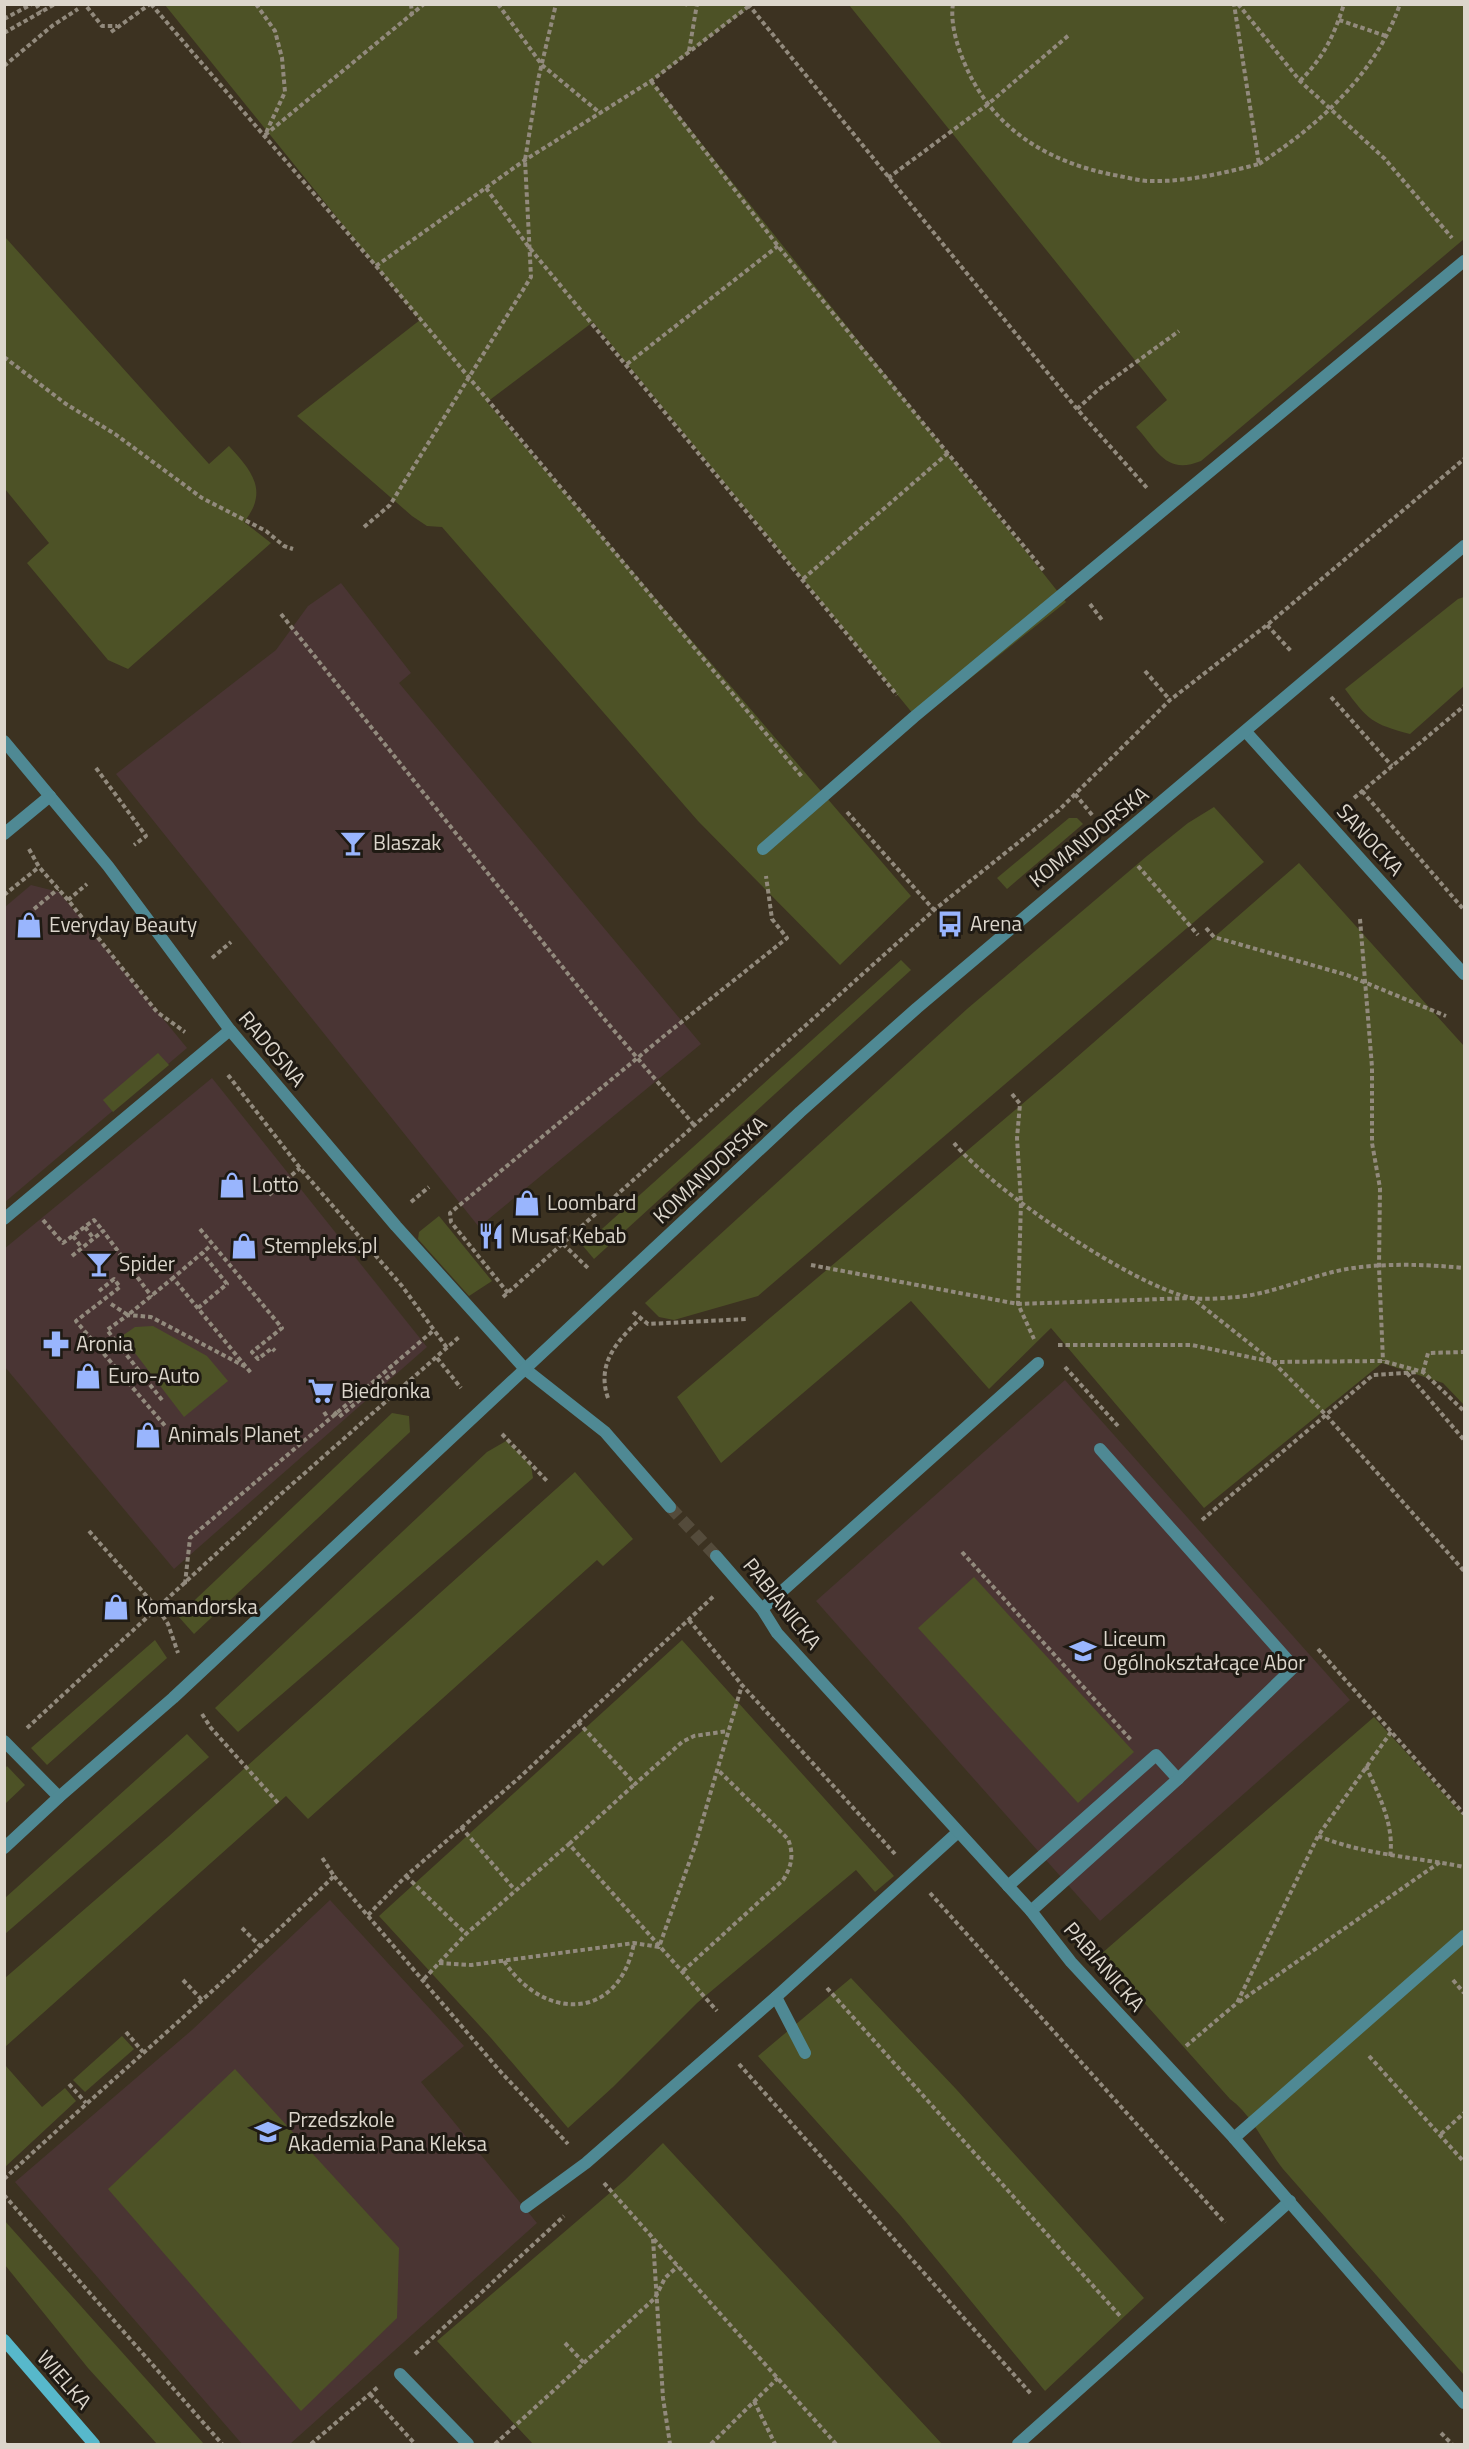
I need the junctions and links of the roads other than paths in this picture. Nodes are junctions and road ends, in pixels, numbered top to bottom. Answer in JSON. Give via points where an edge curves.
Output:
{"nodes":[{"id":1,"x":1464,"y":261,"type":"edge"},
{"id":2,"x":1464,"y":546,"type":"edge"},
{"id":3,"x":1247,"y":733,"type":"junction"},
{"id":4,"x":4,"y":741,"type":"edge"},
{"id":5,"x":51,"y":796,"type":"junction"},
{"id":6,"x":4,"y":834,"type":"edge"},
{"id":7,"x":763,"y":849,"type":"road end"},
{"id":8,"x":1464,"y":974,"type":"edge"},
{"id":9,"x":230,"y":1030,"type":"junction"},
{"id":10,"x":4,"y":1219,"type":"edge"},
{"id":11,"x":1038,"y":1363,"type":"road end"},
{"id":12,"x":525,"y":1369,"type":"junction"},
{"id":13,"x":1100,"y":1449,"type":"dead end"},
{"id":14,"x":670,"y":1507,"type":"tunnel mouth"},
{"id":15,"x":716,"y":1556,"type":"tunnel mouth"},
{"id":16,"x":762,"y":1609,"type":"junction"},
{"id":17,"x":6,"y":1743,"type":"edge"},
{"id":18,"x":1178,"y":1779,"type":"junction"},
{"id":19,"x":59,"y":1797,"type":"junction"},
{"id":20,"x":958,"y":1832,"type":"junction"},
{"id":21,"x":4,"y":1848,"type":"edge"},
{"id":22,"x":1008,"y":1886,"type":"junction"},
{"id":23,"x":1031,"y":1911,"type":"junction"},
{"id":24,"x":1464,"y":1936,"type":"edge"},
{"id":25,"x":776,"y":1998,"type":"junction"},
{"id":26,"x":806,"y":2053,"type":"dead end"},
{"id":27,"x":1234,"y":2138,"type":"junction"},
{"id":28,"x":1290,"y":2201,"type":"junction"},
{"id":29,"x":526,"y":2207,"type":"dead end"},
{"id":30,"x":4,"y":2340,"type":"edge"},
{"id":31,"x":400,"y":2373,"type":"dead end"},
{"id":32,"x":1464,"y":2403,"type":"edge"},
{"id":33,"x":94,"y":2445,"type":"edge"},
{"id":34,"x":468,"y":2445,"type":"edge"},
{"id":35,"x":1018,"y":2445,"type":"edge"}],
"edges":[{"from":1,"to":7,"type":"street","via":[[914,717]]},
{"from":2,"to":3,"type":"street","name":"KOMANDORSKA"},
{"from":3,"to":8,"type":"street","name":"SANOCKA"},
{"from":3,"to":12,"type":"street","name":"KOMANDORSKA","via":[[932,994]]},
{"from":4,"to":5,"type":"street","name":"RADOSNA"},
{"from":5,"to":6,"type":"street"},
{"from":5,"to":9,"type":"street","name":"RADOSNA"},
{"from":9,"to":10,"type":"street"},
{"from":9,"to":12,"type":"street","name":"RADOSNA","via":[[404,1235]]},
{"from":11,"to":16,"type":"street"},
{"from":12,"to":14,"type":"street","via":[[605,1432]]},
{"from":12,"to":19,"type":"street","name":"KOMANDORSKA","via":[[172,1698]]},
{"from":13,"to":18,"type":"street","via":[[1294,1667]]},
{"from":15,"to":16,"type":"street","name":"PABIANICKA"},
{"from":16,"to":20,"type":"street","name":"PABIANICKA","via":[[777,1633]]},
{"from":17,"to":19,"type":"street"},
{"from":18,"to":22,"type":"street","via":[[1156,1755]]},
{"from":18,"to":23,"type":"street"},
{"from":19,"to":21,"type":"street","name":"KOMANDORSKA"},
{"from":20,"to":22,"type":"street","name":"PABIANICKA"},
{"from":20,"to":25,"type":"street"},
{"from":22,"to":23,"type":"street","name":"PABIANICKA"},
{"from":23,"to":27,"type":"street","name":"PABIANICKA","via":[[1071,1962]]},
{"from":24,"to":27,"type":"street"},
{"from":25,"to":26,"type":"street"},
{"from":25,"to":29,"type":"street","via":[[586,2163]]},
{"from":27,"to":28,"type":"street","name":"PABIANICKA"},
{"from":28,"to":32,"type":"street","name":"PABIANICKA"},
{"from":28,"to":35,"type":"street"},
{"from":30,"to":33,"type":"street","name":"WIELKA"},
{"from":31,"to":34,"type":"street"}]}
